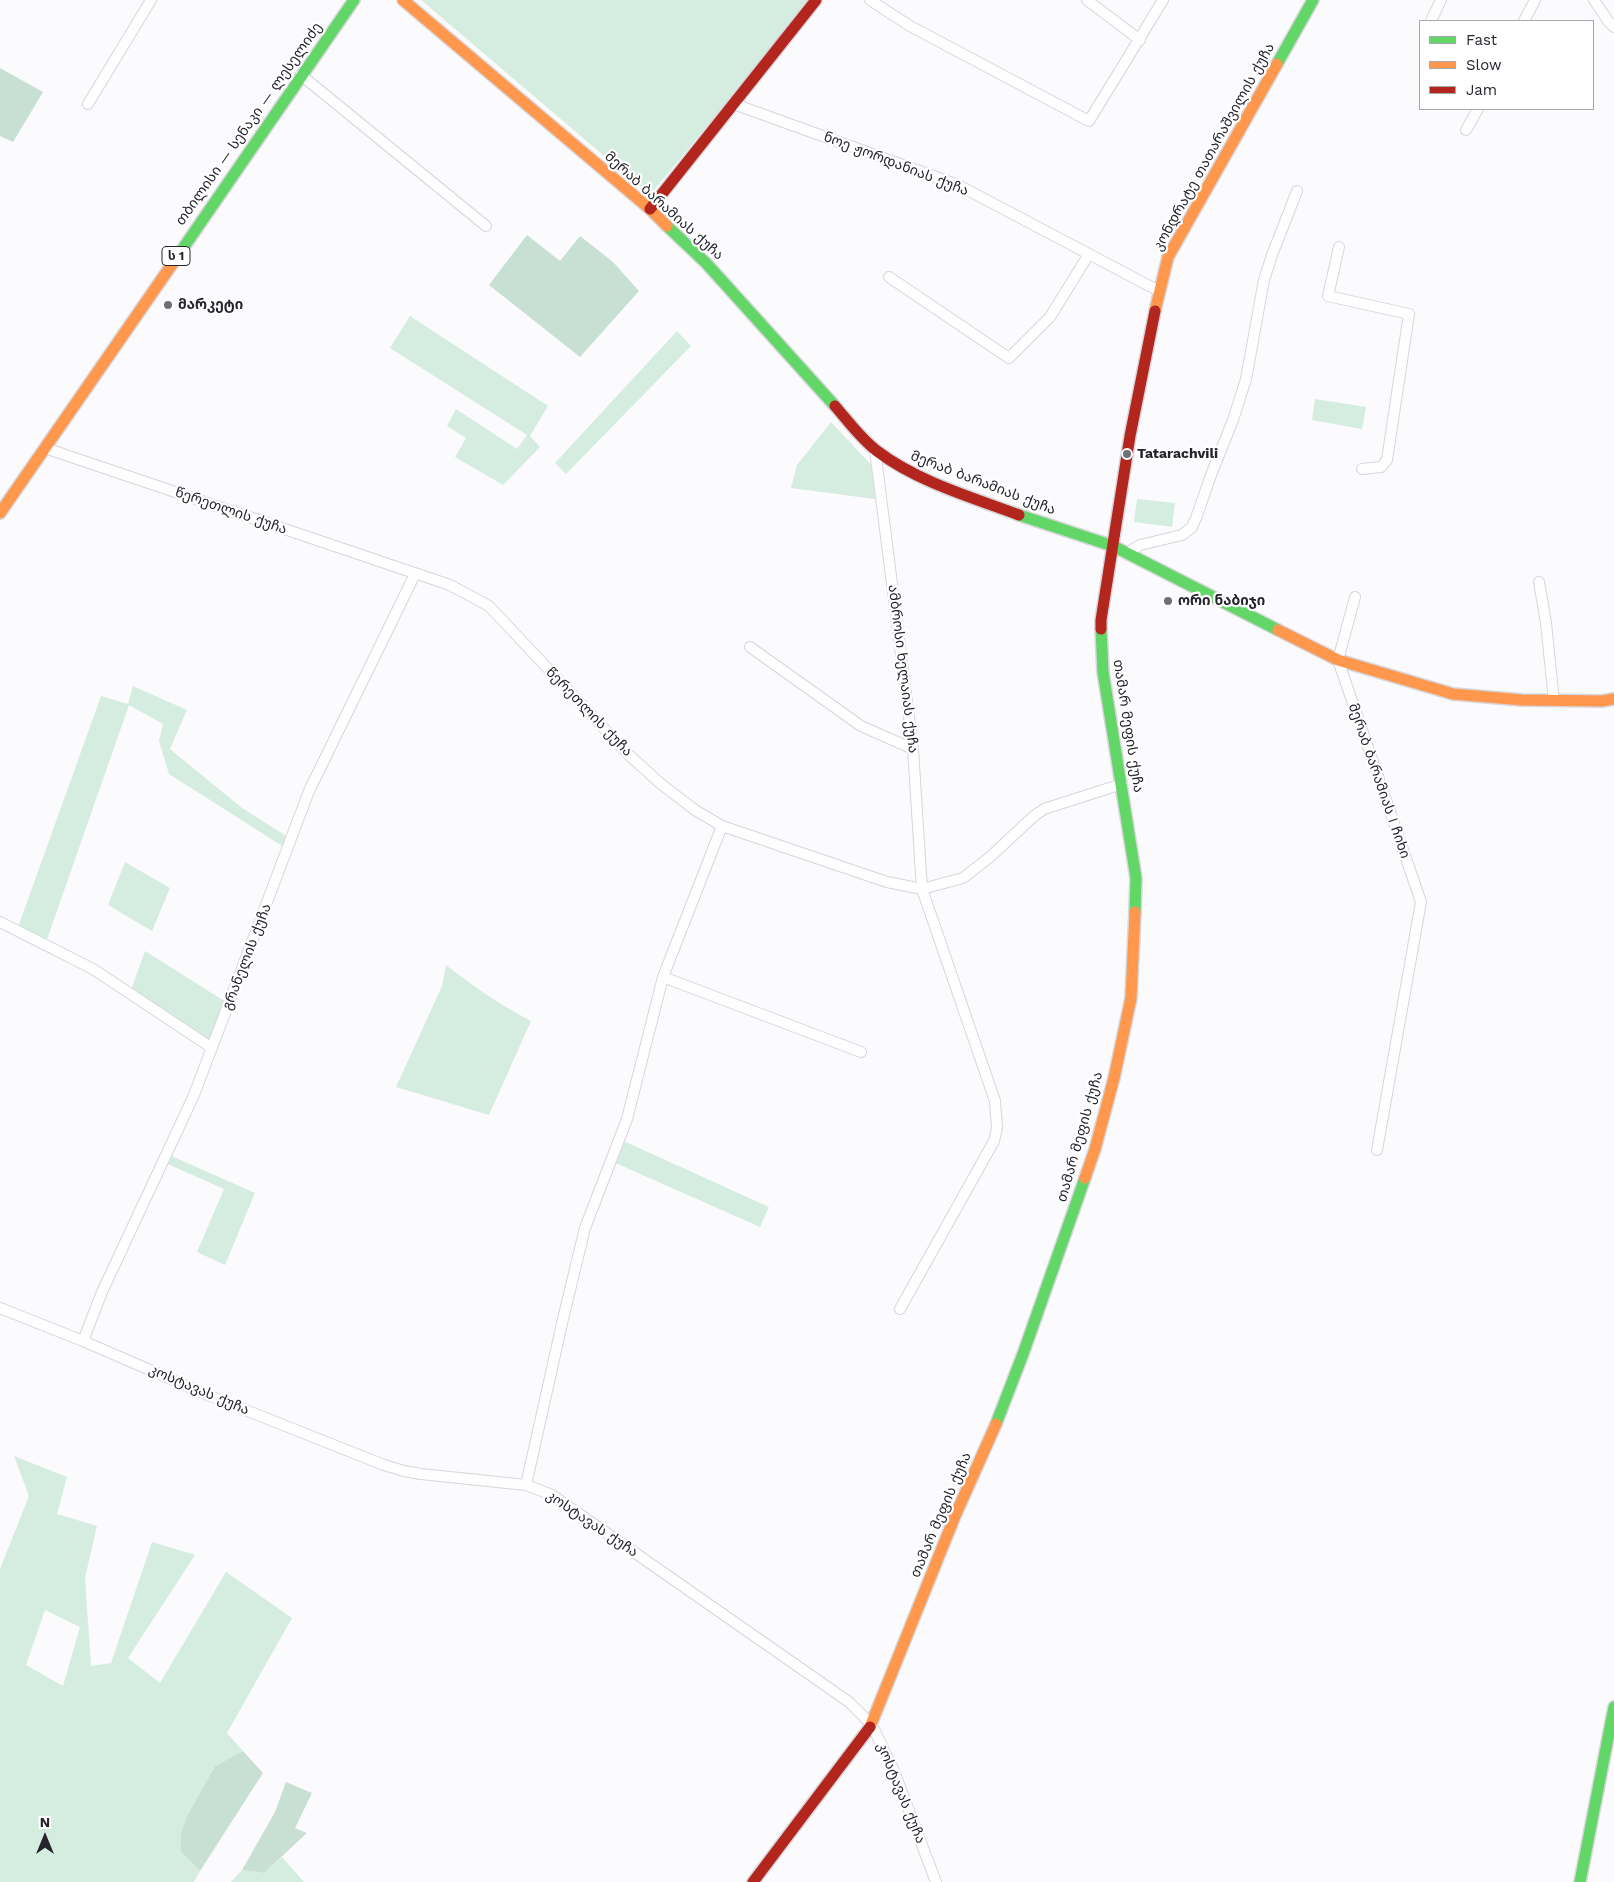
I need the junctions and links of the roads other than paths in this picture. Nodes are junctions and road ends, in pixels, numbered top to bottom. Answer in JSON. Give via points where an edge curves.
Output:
{"nodes":[{"id":1,"x":151,"y":0,"type":"edge"},
{"id":2,"x":354,"y":0,"type":"edge"},
{"id":3,"x":403,"y":0,"type":"edge"},
{"id":4,"x":816,"y":0,"type":"edge"},
{"id":5,"x":870,"y":0,"type":"edge"},
{"id":6,"x":1087,"y":0,"type":"edge"},
{"id":7,"x":1164,"y":0,"type":"edge"},
{"id":8,"x":1313,"y":0,"type":"edge"},
{"id":9,"x":1441,"y":0,"type":"edge"},
{"id":10,"x":1536,"y":0,"type":"edge"},
{"id":11,"x":1594,"y":0,"type":"edge"},
{"id":12,"x":1431,"y":20,"type":"edge"},
{"id":13,"x":1525,"y":20,"type":"edge"},
{"id":14,"x":1614,"y":27,"type":"edge"},
{"id":15,"x":1140,"y":40,"type":"junction"},
{"id":16,"x":301,"y":75,"type":"junction"},
{"id":17,"x":88,"y":104,"type":"dead end"},
{"id":18,"x":734,"y":104,"type":"junction"},
{"id":19,"x":1477,"y":110,"type":"edge"},
{"id":20,"x":1466,"y":130,"type":"dead end"},
{"id":21,"x":1297,"y":190,"type":"dead end"},
{"id":22,"x":650,"y":209,"type":"junction"},
{"id":23,"x":486,"y":226,"type":"dead end"},
{"id":24,"x":1339,"y":247,"type":"dead end"},
{"id":25,"x":1089,"y":254,"type":"junction"},
{"id":26,"x":889,"y":277,"type":"dead end"},
{"id":27,"x":1159,"y":290,"type":"junction"},
{"id":28,"x":45,"y":448,"type":"junction"},
{"id":29,"x":875,"y":450,"type":"junction"},
{"id":30,"x":1362,"y":469,"type":"dead end"},
{"id":31,"x":0,"y":513,"type":"edge"},
{"id":32,"x":1113,"y":548,"type":"junction"},
{"id":33,"x":1127,"y":553,"type":"junction"},
{"id":34,"x":415,"y":574,"type":"junction"},
{"id":35,"x":1540,"y":582,"type":"dead end"},
{"id":36,"x":1355,"y":597,"type":"dead end"},
{"id":37,"x":750,"y":647,"type":"dead end"},
{"id":38,"x":1338,"y":660,"type":"junction"},
{"id":39,"x":1614,"y":699,"type":"edge"},
{"id":40,"x":1554,"y":700,"type":"junction"},
{"id":41,"x":913,"y":749,"type":"junction"},
{"id":42,"x":1122,"y":784,"type":"junction"},
{"id":43,"x":722,"y":826,"type":"junction"},
{"id":44,"x":922,"y":889,"type":"junction"},
{"id":45,"x":0,"y":922,"type":"edge"},
{"id":46,"x":663,"y":976,"type":"junction"},
{"id":47,"x":212,"y":1048,"type":"junction"},
{"id":48,"x":860,"y":1052,"type":"dead end"},
{"id":49,"x":1377,"y":1150,"type":"dead end"},
{"id":50,"x":0,"y":1308,"type":"edge"},
{"id":51,"x":900,"y":1309,"type":"dead end"},
{"id":52,"x":82,"y":1341,"type":"junction"},
{"id":53,"x":526,"y":1485,"type":"junction"},
{"id":54,"x":1614,"y":1707,"type":"edge"},
{"id":55,"x":872,"y":1725,"type":"junction"},
{"id":56,"x":753,"y":1882,"type":"edge"},
{"id":57,"x":936,"y":1882,"type":"edge"},
{"id":58,"x":1580,"y":1882,"type":"edge"}],
"edges":[{"from":1,"to":17,"type":"street"},
{"from":2,"to":16,"type":"main road","name":"თბილისი — სენაკი — ლესელიძე","number":"ს 1"},
{"from":3,"to":22,"type":"main road","name":"მერაბ ბარამიას ქუჩა"},
{"from":4,"to":18,"type":"main road"},
{"from":5,"to":15,"type":"street","via":[[910,26],[1089,121]]},
{"from":6,"to":15,"type":"street"},
{"from":7,"to":15,"type":"street"},
{"from":8,"to":27,"type":"main road","name":"კონდრატე თათარაშვილის ქუჩა","via":[[1182,230],[1168,258]]},
{"from":9,"to":12,"type":"street"},
{"from":10,"to":13,"type":"street"},
{"from":11,"to":14,"type":"street"},
{"from":16,"to":23,"type":"street"},
{"from":16,"to":28,"type":"main road","name":"თბილისი — სენაკი — ლესელიძე","number":"ს 1"},
{"from":18,"to":22,"type":"main road"},
{"from":18,"to":25,"type":"street","name":"ნოე ჟორდანიას ქუჩა","via":[[958,185]]},
{"from":19,"to":20,"type":"street"},
{"from":21,"to":33,"type":"street","via":[[1264,280],[1246,379],[1192,527],[1182,535],[1140,545]]},
{"from":22,"to":29,"type":"main road","name":"მერაბ ბარამიას ქუჩა","via":[[706,263]]},
{"from":24,"to":30,"type":"street","via":[[1328,296],[1409,314],[1387,460],[1380,467]]},
{"from":25,"to":26,"type":"street","via":[[1050,317],[1009,358]]},
{"from":25,"to":27,"type":"street","name":"ნოე ჟორდანიას ქუჩა"},
{"from":27,"to":32,"type":"main road","name":"კონდრატე თათარაშვილის ქუჩა","via":[[1130,436]]},
{"from":28,"to":31,"type":"main road","name":"თბილისი — სენაკი — ლესელიძე","number":"ს 1"},
{"from":28,"to":34,"type":"street","name":"წერეთლის ქუჩა"},
{"from":29,"to":32,"type":"main road","name":"მერაბ ბარამიას ქუჩა","via":[[928,481]]},
{"from":29,"to":41,"type":"street","name":"ამბროსი ხელაიას ქუჩა"},
{"from":32,"to":33,"type":"main road","name":"მერაბ ბარამიას ქუჩა"},
{"from":32,"to":42,"type":"main road","name":"თამარ მეფის ქუჩა","via":[[1101,620],[1103,672]]},
{"from":33,"to":38,"type":"main road","name":"მერაბ ბარამიას ქუჩა"},
{"from":34,"to":43,"type":"street","name":"წერეთლის ქუჩა","via":[[450,585],[488,606],[629,755],[695,810]]},
{"from":34,"to":47,"type":"street","name":"გრანელის ქუჩა","via":[[309,791]]},
{"from":35,"to":40,"type":"street"},
{"from":36,"to":38,"type":"street"},
{"from":37,"to":41,"type":"street","via":[[861,726]]},
{"from":38,"to":40,"type":"main road","name":"მერაბ ბარამიას ქუჩა","via":[[1453,694]]},
{"from":38,"to":49,"type":"street","name":"მერაბ ბარამიას I ჩიხი","via":[[1421,902]]},
{"from":39,"to":40,"type":"main road","name":"მერაბ ბარამიას ქუჩა"},
{"from":41,"to":44,"type":"street","name":"ამბროსი ხელაიას ქუჩა"},
{"from":42,"to":44,"type":"street","name":"წერეთლის ქუჩა","via":[[1044,809],[963,878]]},
{"from":42,"to":55,"type":"main road","name":"თამარ მეფის ქუჩა","via":[[1136,878],[1131,998],[1114,1078],[1095,1149],[1020,1363]]},
{"from":43,"to":44,"type":"street","name":"წერეთლის ქუჩა","via":[[887,882]]},
{"from":43,"to":46,"type":"street"},
{"from":44,"to":51,"type":"street","name":"ამბროსი ხელაიას ქუჩა","via":[[995,1101],[997,1128],[994,1142]]},
{"from":45,"to":47,"type":"street","via":[[93,969]]},
{"from":46,"to":48,"type":"street"},
{"from":46,"to":53,"type":"street","via":[[627,1120],[585,1228]]},
{"from":47,"to":52,"type":"street","name":"გრანელის ქუჩა","via":[[194,1096]]},
{"from":50,"to":52,"type":"street","name":"კოსტავას ქუჩა"},
{"from":52,"to":53,"type":"street","name":"კოსტავას ქუჩა","via":[[210,1396],[404,1472]]},
{"from":53,"to":55,"type":"street","name":"კოსტავას ქუჩა","via":[[552,1495],[849,1702]]},
{"from":54,"to":58,"type":"main road"},
{"from":55,"to":56,"type":"main road","name":"თამარ მეფის ქუჩა"},
{"from":55,"to":57,"type":"street","name":"კოსტავას ქუჩა","via":[[894,1771]]}]}
